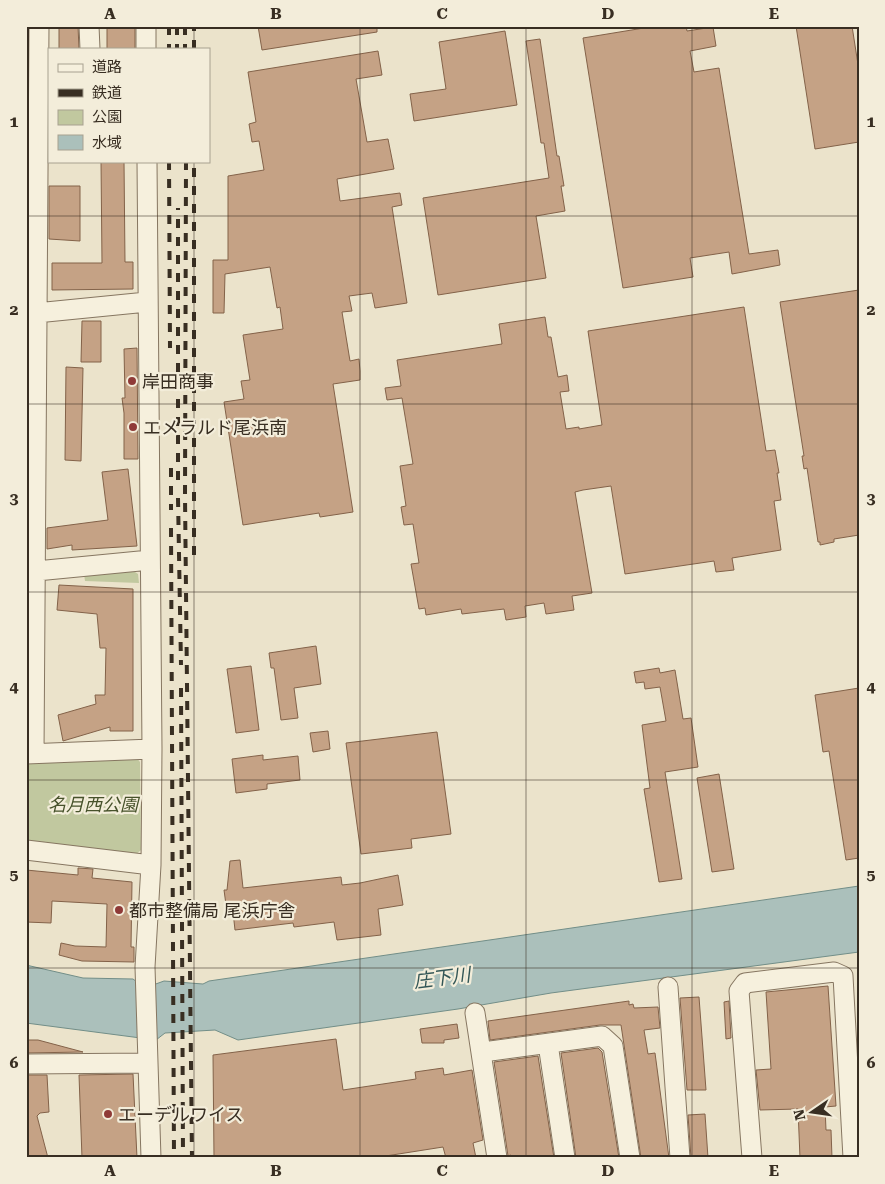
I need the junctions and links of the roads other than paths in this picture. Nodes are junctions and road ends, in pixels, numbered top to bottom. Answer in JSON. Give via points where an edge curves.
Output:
{"nodes":[{"id":1,"x":89,"y":26,"type":"edge"},
{"id":2,"x":146,"y":26,"type":"edge"},
{"id":3,"x":35,"y":35,"type":"edge"},
{"id":4,"x":90,"y":48,"type":"edge"},
{"id":5,"x":146,"y":48,"type":"edge"},
{"id":6,"x":38,"y":115,"type":"edge"},
{"id":7,"x":147,"y":162,"type":"edge"},
{"id":8,"x":32,"y":231,"type":"edge"},
{"id":9,"x":147,"y":302,"type":"junction"},
{"id":10,"x":32,"y":314,"type":"edge"},
{"id":11,"x":31,"y":511,"type":"edge"},
{"id":12,"x":150,"y":560,"type":"junction"},
{"id":13,"x":31,"y":572,"type":"edge"},
{"id":14,"x":30,"y":623,"type":"edge"},
{"id":15,"x":152,"y":749,"type":"junction"},
{"id":16,"x":30,"y":754,"type":"edge"},
{"id":17,"x":26,"y":850,"type":"edge"},
{"id":18,"x":151,"y":865,"type":"junction"},
{"id":19,"x":668,"y":987,"type":"dead end"},
{"id":20,"x":475,"y":1013,"type":"dead end"},
{"id":21,"x":548,"y":1044,"type":"junction"},
{"id":22,"x":483,"y":1052,"type":"junction"},
{"id":23,"x":147,"y":1063,"type":"junction"},
{"id":24,"x":26,"y":1064,"type":"edge"},
{"id":25,"x":150,"y":1158,"type":"edge"},
{"id":26,"x":497,"y":1158,"type":"edge"},
{"id":27,"x":565,"y":1158,"type":"edge"},
{"id":28,"x":630,"y":1158,"type":"edge"},
{"id":29,"x":680,"y":1158,"type":"edge"},
{"id":30,"x":752,"y":1158,"type":"edge"},
{"id":31,"x":854,"y":1158,"type":"edge"}],
"edges":[{"from":1,"to":4,"type":"street"},
{"from":2,"to":5,"type":"street"},
{"from":3,"to":6,"type":"street"},
{"from":6,"to":8,"type":"street"},
{"from":7,"to":9,"type":"street"},
{"from":8,"to":10,"type":"street"},
{"from":9,"to":10,"type":"street"},
{"from":9,"to":12,"type":"street"},
{"from":10,"to":11,"type":"street"},
{"from":11,"to":13,"type":"street"},
{"from":12,"to":13,"type":"street"},
{"from":12,"to":15,"type":"street"},
{"from":13,"to":14,"type":"street"},
{"from":14,"to":16,"type":"street"},
{"from":15,"to":16,"type":"street"},
{"from":15,"to":18,"type":"street"},
{"from":17,"to":18,"type":"street"},
{"from":18,"to":23,"type":"street","via":[[145,979]]},
{"from":19,"to":29,"type":"street"},
{"from":20,"to":22,"type":"street"},
{"from":21,"to":22,"type":"street"},
{"from":21,"to":27,"type":"street"},
{"from":21,"to":28,"type":"street","via":[[602,1036],[613,1046]]},
{"from":22,"to":26,"type":"street"},
{"from":23,"to":24,"type":"street"},
{"from":23,"to":25,"type":"street"},
{"from":30,"to":31,"type":"street","via":[[739,991],[745,984],[834,972],[843,976]]}]}
